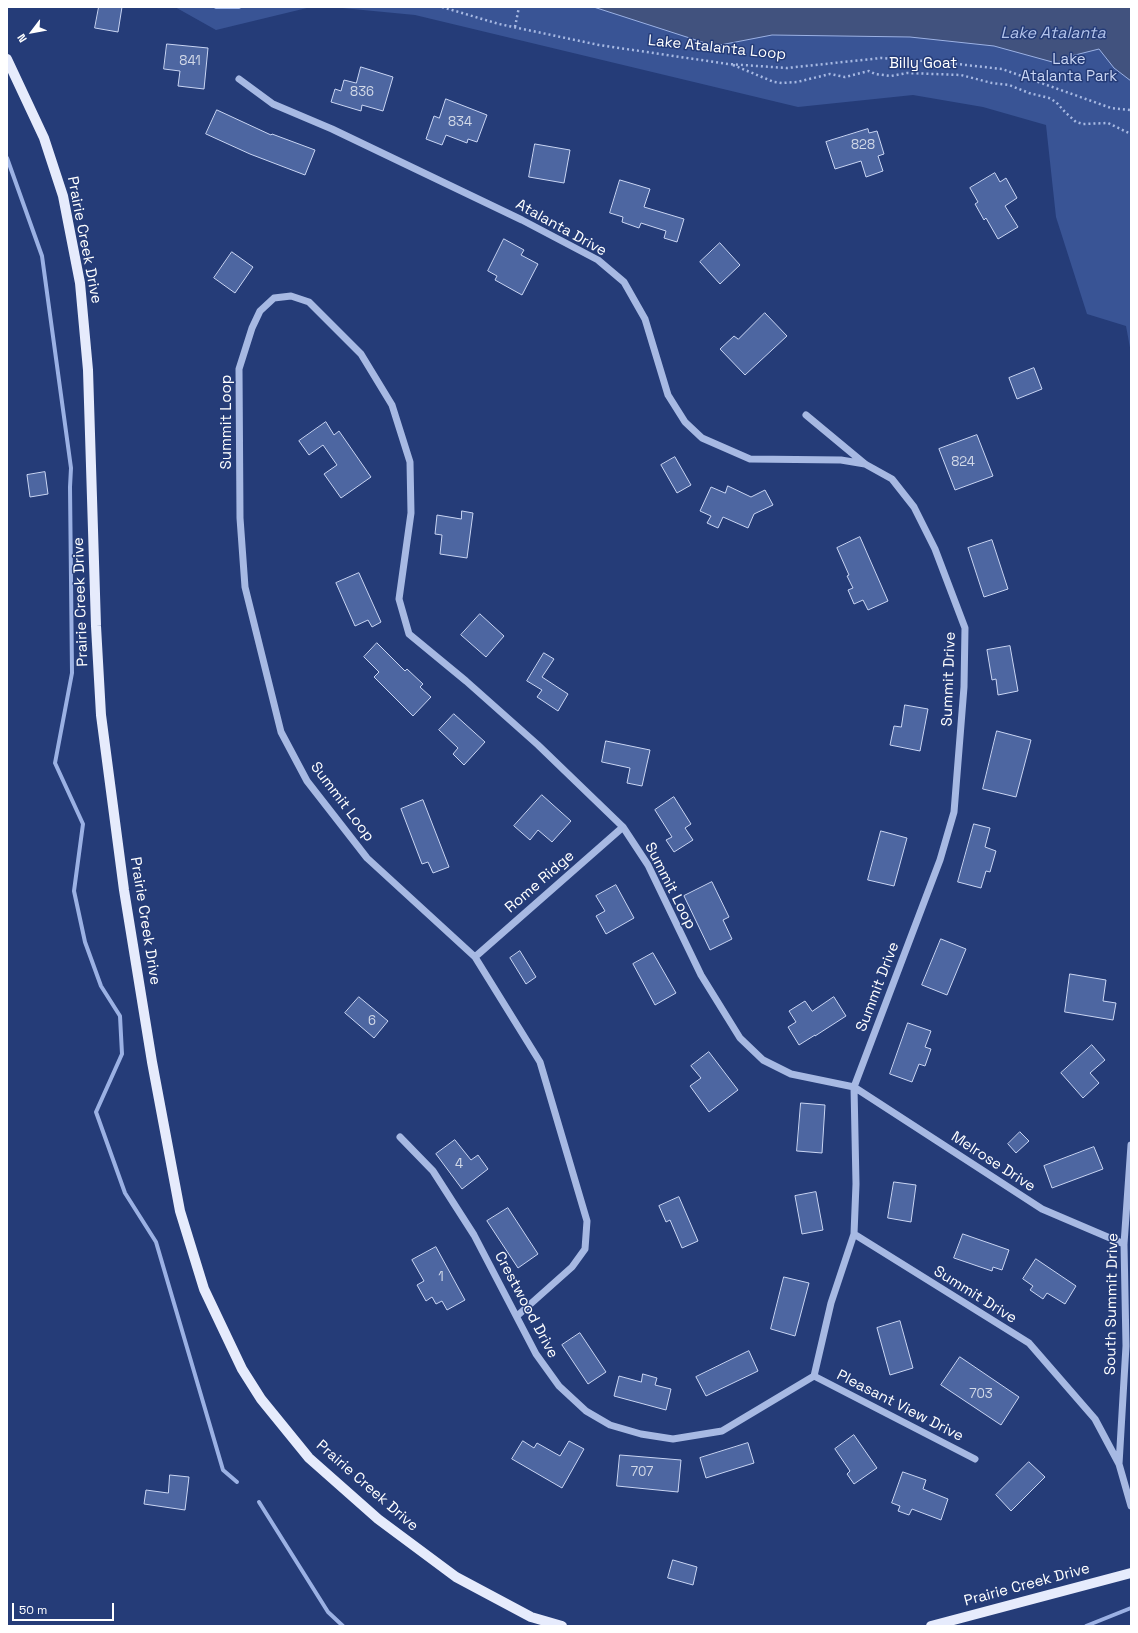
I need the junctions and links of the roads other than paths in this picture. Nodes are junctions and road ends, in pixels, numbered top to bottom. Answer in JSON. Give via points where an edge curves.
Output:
{"nodes":[{"id":1,"x":7,"y":59,"type":"edge"},
{"id":2,"x":239,"y":79,"type":"dead end"},
{"id":3,"x":806,"y":415,"type":"dead end"},
{"id":4,"x":866,"y":464,"type":"junction"},
{"id":5,"x":623,"y":827,"type":"junction"},
{"id":6,"x":475,"y":957,"type":"junction"},
{"id":7,"x":854,"y":1087,"type":"junction"},
{"id":8,"x":400,"y":1137,"type":"dead end"},
{"id":9,"x":1131,"y":1145,"type":"edge"},
{"id":10,"x":854,"y":1234,"type":"junction"},
{"id":11,"x":1124,"y":1244,"type":"junction"},
{"id":12,"x":517,"y":1316,"type":"junction"},
{"id":13,"x":814,"y":1376,"type":"junction"},
{"id":14,"x":975,"y":1459,"type":"dead end"},
{"id":15,"x":1119,"y":1464,"type":"junction"},
{"id":16,"x":1131,"y":1506,"type":"edge"},
{"id":17,"x":1131,"y":1573,"type":"edge"},
{"id":18,"x":562,"y":1626,"type":"edge"},
{"id":19,"x":931,"y":1626,"type":"edge"}],
"edges":[{"from":1,"to":18,"type":"main road","name":"Prairie Creek Drive","via":[[47,145],[63,196],[80,283],[88,370],[101,715],[124,890],[154,1070],[180,1211],[204,1289],[242,1369],[261,1399],[309,1458],[378,1519],[456,1577],[531,1617]]},
{"from":2,"to":4,"type":"street","name":"Atalanta Drive","via":[[273,104],[332,129],[522,220],[598,260],[624,282],[646,319],[668,395],[685,422],[702,438],[750,459],[841,460]]},
{"from":3,"to":4,"type":"street","name":"Summit Drive"},
{"from":4,"to":7,"type":"street","name":"Summit Drive","via":[[892,479],[914,507],[935,549],[965,628],[964,687],[954,812],[940,860]]},
{"from":5,"to":6,"type":"street","name":"Rome Ridge"},
{"from":5,"to":6,"type":"street","name":"Summit Loop","via":[[538,745],[409,634],[399,599],[411,513],[410,462],[392,405],[360,354],[309,302],[291,296],[274,298],[260,311],[239,369],[240,518],[244,587],[281,732],[307,781],[367,858]]},
{"from":5,"to":7,"type":"street","name":"Summit Loop","via":[[648,865],[701,976],[740,1038],[763,1060],[790,1074]]},
{"from":6,"to":12,"type":"street","name":"Summit Loop","via":[[540,1062],[587,1221],[585,1249],[581,1255],[572,1267]]},
{"from":7,"to":10,"type":"street","name":"Summit Drive"},
{"from":7,"to":11,"type":"street","name":"Melrose Drive","via":[[1042,1209]]},
{"from":8,"to":12,"type":"street","name":"Crestwood Drive","via":[[433,1172],[474,1235]]},
{"from":9,"to":11,"type":"street","name":"South Summit Drive"},
{"from":10,"to":13,"type":"street","via":[[831,1303]]},
{"from":10,"to":15,"type":"street","name":"Summit Drive","via":[[1029,1343],[1095,1419]]},
{"from":11,"to":15,"type":"street","name":"South Summit Drive","via":[[1126,1346]]},
{"from":12,"to":13,"type":"street","name":"Crestwood Drive","via":[[536,1354],[559,1386],[586,1411],[610,1425],[641,1434],[673,1439],[722,1431]]},
{"from":13,"to":14,"type":"street","name":"Pleasant View Drive"},
{"from":15,"to":16,"type":"street","name":"Summit Drive"},
{"from":17,"to":19,"type":"main road","name":"Prairie Creek Drive"}]}
